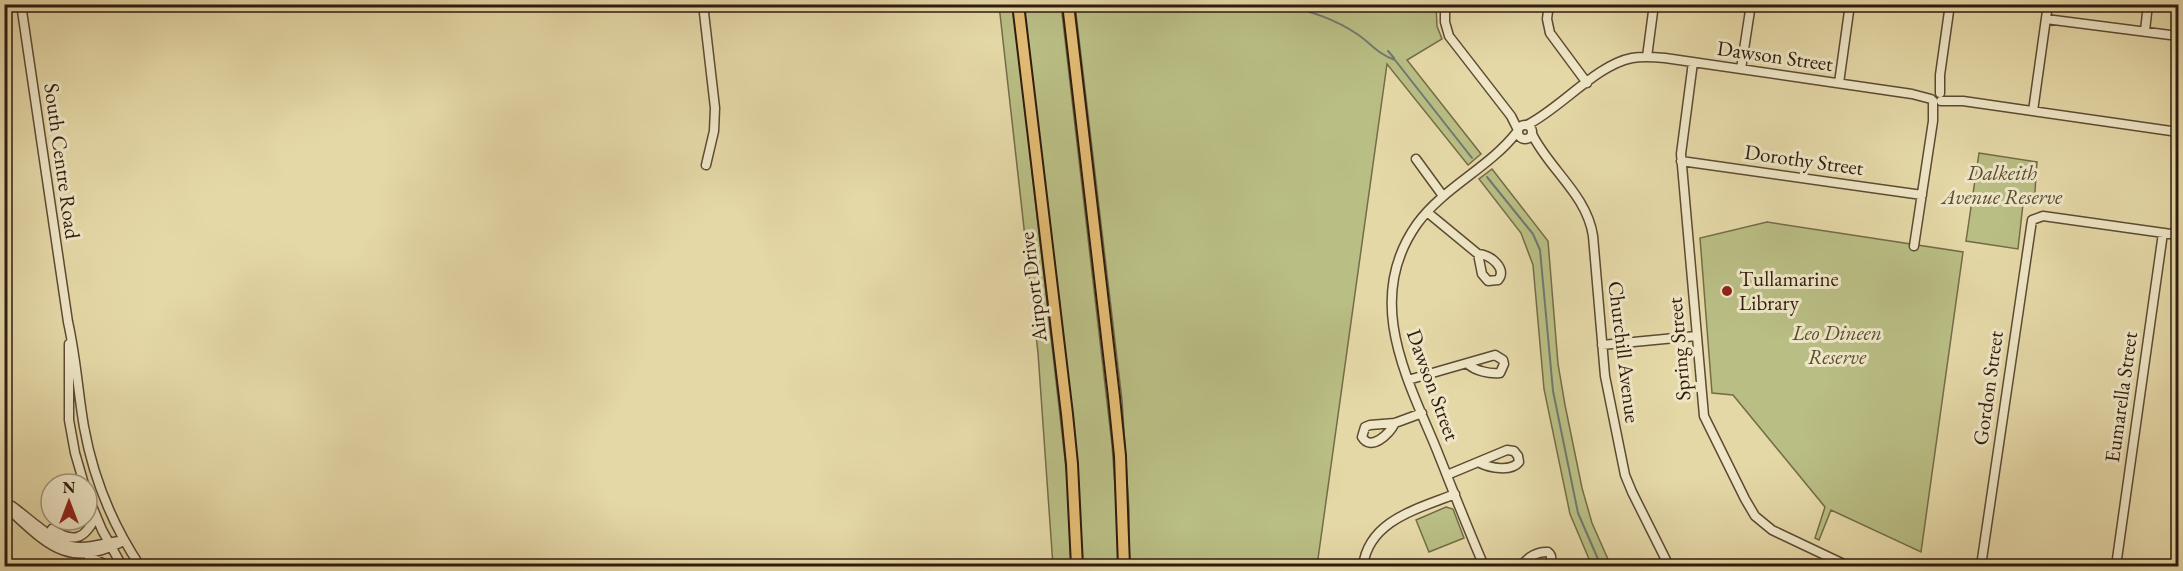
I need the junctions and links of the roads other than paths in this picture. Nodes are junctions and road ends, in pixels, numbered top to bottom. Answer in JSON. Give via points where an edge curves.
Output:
{"nodes":[{"id":1,"x":21,"y":4,"type":"edge"},
{"id":2,"x":703,"y":4,"type":"edge"},
{"id":3,"x":1018,"y":4,"type":"edge"},
{"id":4,"x":1068,"y":4,"type":"edge"},
{"id":5,"x":1445,"y":4,"type":"edge"},
{"id":6,"x":1549,"y":4,"type":"edge"},
{"id":7,"x":1654,"y":4,"type":"edge"},
{"id":8,"x":1751,"y":4,"type":"edge"},
{"id":9,"x":1850,"y":4,"type":"edge"},
{"id":10,"x":1950,"y":4,"type":"edge"},
{"id":11,"x":2048,"y":4,"type":"edge"},
{"id":12,"x":2148,"y":4,"type":"edge"},
{"id":13,"x":2046,"y":19,"type":"junction"},
{"id":14,"x":2145,"y":32,"type":"junction"},
{"id":15,"x":2178,"y":36,"type":"edge"},
{"id":16,"x":1647,"y":57,"type":"junction"},
{"id":17,"x":1693,"y":62,"type":"junction"},
{"id":18,"x":1741,"y":69,"type":"junction"},
{"id":19,"x":1587,"y":83,"type":"junction"},
{"id":20,"x":1839,"y":83,"type":"junction"},
{"id":21,"x":1936,"y":97,"type":"junction"},
{"id":22,"x":2033,"y":111,"type":"junction"},
{"id":23,"x":1525,"y":132,"type":"junction"},
{"id":24,"x":2178,"y":132,"type":"edge"},
{"id":25,"x":1416,"y":159,"type":"dead end"},
{"id":26,"x":1681,"y":161,"type":"junction"},
{"id":27,"x":705,"y":165,"type":"dead end"},
{"id":28,"x":1922,"y":195,"type":"junction"},
{"id":29,"x":1443,"y":196,"type":"junction"},
{"id":30,"x":1427,"y":212,"type":"junction"},
{"id":31,"x":2163,"y":233,"type":"junction"},
{"id":32,"x":2178,"y":236,"type":"edge"},
{"id":33,"x":1914,"y":246,"type":"dead end"},
{"id":34,"x":1478,"y":254,"type":"dead end"},
{"id":35,"x":68,"y":322,"type":"junction"},
{"id":36,"x":1696,"y":336,"type":"junction"},
{"id":37,"x":1602,"y":345,"type":"junction"},
{"id":38,"x":1468,"y":364,"type":"dead end"},
{"id":39,"x":1408,"y":380,"type":"junction"},
{"id":40,"x":1422,"y":413,"type":"junction"},
{"id":41,"x":1395,"y":423,"type":"dead end"},
{"id":42,"x":1480,"y":463,"type":"dead end"},
{"id":43,"x":81,"y":472,"type":"edge"},
{"id":44,"x":1447,"y":475,"type":"junction"},
{"id":45,"x":1455,"y":494,"type":"junction"},
{"id":46,"x":6,"y":503,"type":"edge"},
{"id":47,"x":39,"y":519,"type":"edge"},
{"id":48,"x":99,"y":522,"type":"edge"},
{"id":49,"x":59,"y":532,"type":"edge"},
{"id":50,"x":85,"y":532,"type":"edge"},
{"id":51,"x":124,"y":541,"type":"junction"},
{"id":52,"x":110,"y":545,"type":"junction"},
{"id":53,"x":89,"y":557,"type":"junction"},
{"id":54,"x":109,"y":567,"type":"edge"},
{"id":55,"x":122,"y":567,"type":"edge"},
{"id":56,"x":140,"y":567,"type":"edge"},
{"id":57,"x":1077,"y":567,"type":"edge"},
{"id":58,"x":1124,"y":567,"type":"edge"},
{"id":59,"x":1363,"y":567,"type":"edge"},
{"id":60,"x":1484,"y":567,"type":"edge"},
{"id":61,"x":1522,"y":567,"type":"edge"},
{"id":62,"x":1547,"y":567,"type":"edge"},
{"id":63,"x":1669,"y":567,"type":"edge"},
{"id":64,"x":1848,"y":567,"type":"edge"},
{"id":65,"x":1981,"y":567,"type":"edge"},
{"id":66,"x":2116,"y":567,"type":"edge"}],
"edges":[{"from":1,"to":35,"type":"street","name":"South Centre Road"},
{"from":2,"to":27,"type":"street","via":[[715,108]]},
{"from":3,"to":57,"type":"main road","name":"Airport Drive","via":[[1067,414]]},
{"from":4,"to":58,"type":"main road","via":[[1120,456]]},
{"from":5,"to":23,"type":"street","name":"Churchill Avenue","via":[[1444,22],[1449,36]]},
{"from":6,"to":19,"type":"street","via":[[1550,33]]},
{"from":7,"to":16,"type":"street"},
{"from":8,"to":18,"type":"street"},
{"from":9,"to":20,"type":"street"},
{"from":10,"to":21,"type":"street"},
{"from":11,"to":13,"type":"street"},
{"from":12,"to":14,"type":"street"},
{"from":13,"to":14,"type":"street"},
{"from":13,"to":22,"type":"street"},
{"from":14,"to":15,"type":"street"},
{"from":16,"to":17,"type":"street","name":"Dawson Street"},
{"from":16,"to":19,"type":"street","name":"Dawson Street","via":[[1620,62]]},
{"from":17,"to":18,"type":"street","name":"Dawson Street"},
{"from":17,"to":26,"type":"street","name":"Spring Street"},
{"from":18,"to":20,"type":"street","name":"Dawson Street"},
{"from":19,"to":23,"type":"street","name":"Dawson Street"},
{"from":20,"to":21,"type":"street","name":"Dawson Street"},
{"from":21,"to":22,"type":"street","name":"Dawson Street"},
{"from":21,"to":28,"type":"street"},
{"from":22,"to":24,"type":"street","name":"Dawson Street"},
{"from":23,"to":29,"type":"street","name":"Dawson Street"},
{"from":23,"to":37,"type":"street","name":"Churchill Avenue","via":[[1589,218]]},
{"from":25,"to":29,"type":"street"},
{"from":26,"to":28,"type":"street","name":"Dorothy Street"},
{"from":26,"to":36,"type":"street","name":"Spring Street"},
{"from":28,"to":33,"type":"street"},
{"from":29,"to":30,"type":"street","name":"Dawson Street"},
{"from":30,"to":34,"type":"street"},
{"from":30,"to":39,"type":"street","name":"Dawson Street","via":[[1402,254],[1393,285],[1393,333]]},
{"from":31,"to":32,"type":"street"},
{"from":31,"to":65,"type":"street","name":"Gordon Street","via":[[2047,217],[2032,220]]},
{"from":31,"to":66,"type":"street","name":"Eumarella Street"},
{"from":35,"to":43,"type":"street","name":"South Centre Road","via":[[69,420]]},
{"from":35,"to":51,"type":"street","name":"South Centre Road","via":[[93,464]]},
{"from":36,"to":37,"type":"street"},
{"from":36,"to":64,"type":"street","name":"Spring Street","via":[[1704,416],[1751,510],[1772,530]]},
{"from":37,"to":63,"type":"street","name":"Churchill Avenue","via":[[1606,384],[1628,485]]},
{"from":38,"to":39,"type":"street"},
{"from":39,"to":40,"type":"street","name":"Dawson Street"},
{"from":40,"to":41,"type":"street"},
{"from":40,"to":44,"type":"street","name":"Dawson Street"},
{"from":42,"to":44,"type":"street"},
{"from":44,"to":45,"type":"street","name":"Dawson Street"},
{"from":45,"to":59,"type":"street","via":[[1388,523],[1372,540]]},
{"from":45,"to":60,"type":"street","name":"Dawson Street"},
{"from":46,"to":47,"type":"street"},
{"from":46,"to":52,"type":"street","via":[[68,545]]},
{"from":46,"to":53,"type":"street","via":[[52,547],[69,555]]},
{"from":48,"to":52,"type":"street"},
{"from":49,"to":50,"type":"street","via":[[74,538]]},
{"from":51,"to":52,"type":"street"},
{"from":51,"to":56,"type":"street","name":"South Centre Road"},
{"from":52,"to":53,"type":"street"},
{"from":52,"to":55,"type":"street"},
{"from":53,"to":54,"type":"street"},
{"from":61,"to":62,"type":"street","via":[[1540,551],[1552,556]]}]}
